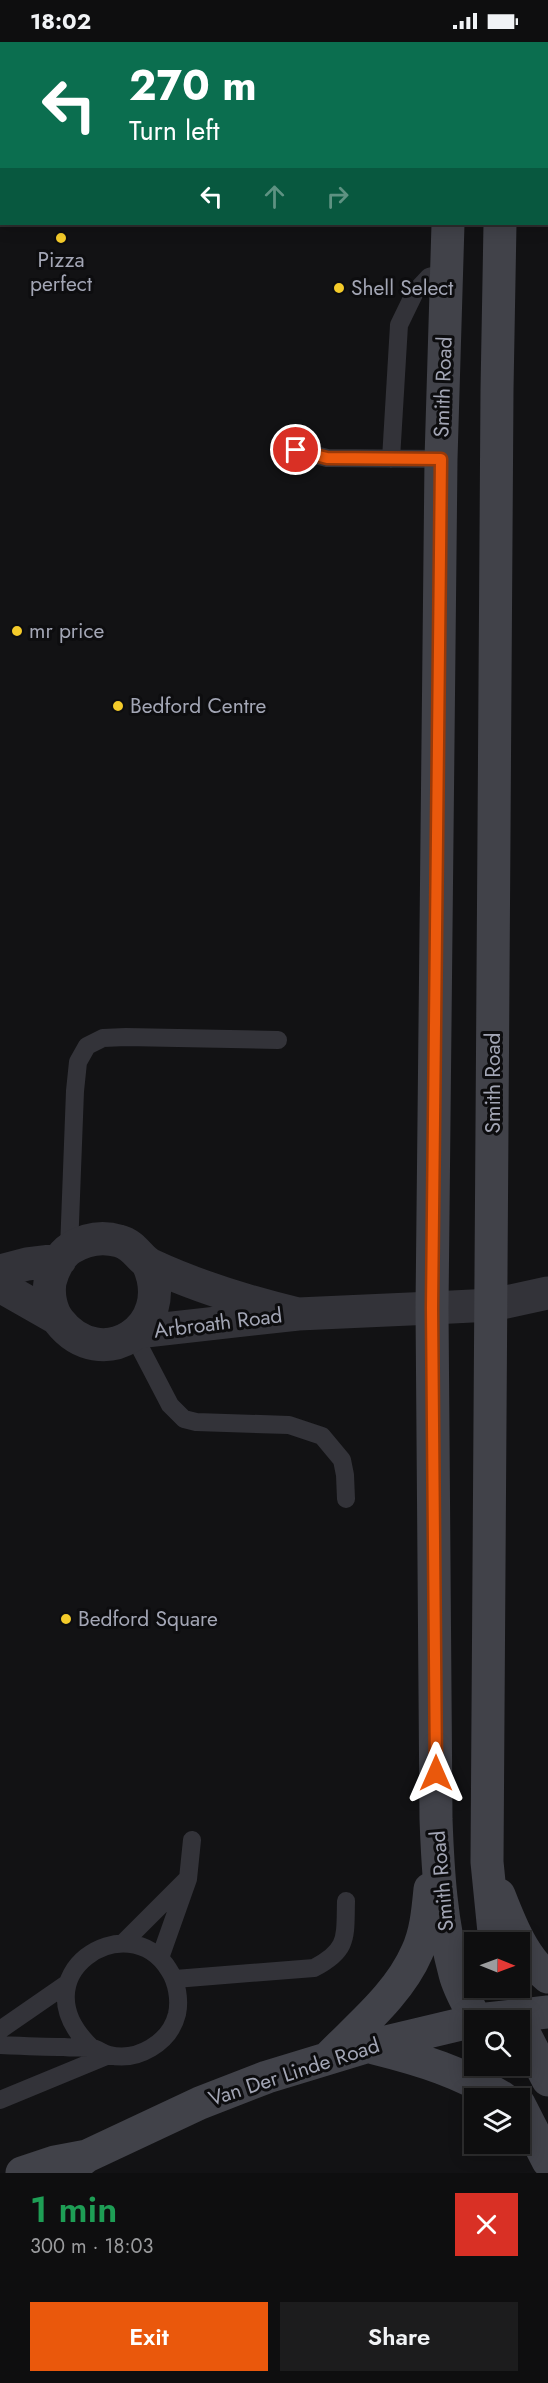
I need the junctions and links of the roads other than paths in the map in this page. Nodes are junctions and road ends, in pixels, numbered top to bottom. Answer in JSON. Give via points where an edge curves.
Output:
{"nodes":[{"id":1,"x":448,"y":225,"type":"edge"},
{"id":2,"x":500,"y":225,"type":"edge"},
{"id":3,"x":447,"y":272,"type":"junction"},
{"id":4,"x":296,"y":450,"type":"dead end"},
{"id":5,"x":391,"y":459,"type":"junction"},
{"id":6,"x":441,"y":459,"type":"junction"},
{"id":7,"x":278,"y":1040,"type":"dead end"},
{"id":8,"x":64,"y":1255,"type":"junction"},
{"id":9,"x":148,"y":1264,"type":"junction"},
{"id":10,"x":0,"y":1271,"type":"edge"},
{"id":11,"x":0,"y":1286,"type":"edge"},
{"id":12,"x":548,"y":1293,"type":"edge"},
{"id":13,"x":492,"y":1305,"type":"junction"},
{"id":14,"x":432,"y":1308,"type":"junction"},
{"id":15,"x":298,"y":1314,"type":"junction"},
{"id":16,"x":56,"y":1318,"type":"junction"},
{"id":17,"x":135,"y":1333,"type":"junction"},
{"id":18,"x":346,"y":1499,"type":"dead end"},
{"id":19,"x":436,"y":1819,"type":"junction"},
{"id":20,"x":192,"y":1840,"type":"dead end"},
{"id":21,"x":487,"y":1862,"type":"junction"},
{"id":22,"x":188,"y":1879,"type":"junction"},
{"id":23,"x":346,"y":1901,"type":"dead end"},
{"id":24,"x":494,"y":1932,"type":"edge"},
{"id":25,"x":123,"y":1943,"type":"junction"},
{"id":26,"x":160,"y":1958,"type":"junction"},
{"id":27,"x":548,"y":1977,"type":"edge"},
{"id":28,"x":175,"y":1979,"type":"junction"},
{"id":29,"x":68,"y":1983,"type":"junction"},
{"id":30,"x":471,"y":2010,"type":"edge"},
{"id":31,"x":530,"y":2011,"type":"edge"},
{"id":32,"x":548,"y":2012,"type":"edge"},
{"id":33,"x":464,"y":2024,"type":"edge"},
{"id":34,"x":0,"y":2030,"type":"edge"},
{"id":35,"x":530,"y":2042,"type":"edge"},
{"id":36,"x":0,"y":2045,"type":"edge"},
{"id":37,"x":369,"y":2046,"type":"junction"},
{"id":38,"x":100,"y":2052,"type":"junction"},
{"id":39,"x":327,"y":2059,"type":"junction"},
{"id":40,"x":548,"y":2080,"type":"edge"},
{"id":41,"x":486,"y":2088,"type":"edge"},
{"id":42,"x":0,"y":2100,"type":"edge"},
{"id":43,"x":530,"y":2129,"type":"edge"},
{"id":44,"x":548,"y":2161,"type":"edge"},
{"id":45,"x":76,"y":2164,"type":"edge"},
{"id":46,"x":22,"y":2173,"type":"edge"}],
"edges":[{"from":1,"to":3,"type":"main road","name":"Smith Road"},
{"from":2,"to":13,"type":"main road","name":"Smith Road"},
{"from":3,"to":5,"type":"lane","via":[[429,277],[415,292],[399,325]]},
{"from":3,"to":6,"type":"main road","name":"Smith Road"},
{"from":4,"to":5,"type":"lane","via":[[327,458]]},
{"from":5,"to":6,"type":"lane"},
{"from":6,"to":14,"type":"main road","name":"Smith Road"},
{"from":7,"to":8,"type":"lane","via":[[126,1037],[104,1038],[87,1046],[78,1062]]},
{"from":8,"to":9,"type":"street","via":[[85,1241],[103,1238],[121,1241]]},
{"from":8,"to":10,"type":"street"},
{"from":8,"to":16,"type":"street","via":[[52,1273],[49,1288]]},
{"from":9,"to":15,"type":"street","name":"Arbroath Road","via":[[253,1303]]},
{"from":9,"to":17,"type":"street","via":[[154,1278],[155,1300],[147,1321]]},
{"from":11,"to":16,"type":"street"},
{"from":12,"to":13,"type":"street","name":"Arbroath Road"},
{"from":13,"to":14,"type":"street","name":"Arbroath Road"},
{"from":13,"to":21,"type":"main road","name":"Smith Road"},
{"from":14,"to":15,"type":"street","name":"Arbroath Road"},
{"from":14,"to":19,"type":"main road","name":"Smith Road"},
{"from":15,"to":17,"type":"street","name":"Arbroath Road"},
{"from":16,"to":17,"type":"street","via":[[81,1340],[98,1345],[115,1343]]},
{"from":17,"to":18,"type":"lane","via":[[170,1405],[184,1419],[289,1425],[322,1436],[342,1460]]},
{"from":19,"to":30,"type":"main road","name":"Smith Road","via":[[438,1888],[446,1934],[455,1977]]},
{"from":19,"to":39,"type":"main road","via":[[426,1920],[418,1951],[404,1977]]},
{"from":20,"to":22,"type":"lane"},
{"from":21,"to":24,"type":"main road","name":"Smith Road"},
{"from":21,"to":27,"type":"main road","via":[[509,1920],[530,1959]]},
{"from":22,"to":25,"type":"lane"},
{"from":22,"to":26,"type":"lane"},
{"from":23,"to":28,"type":"lane","via":[[343,1943],[333,1958],[314,1968]]},
{"from":25,"to":26,"type":"lane","via":[[143,1947]]},
{"from":25,"to":29,"type":"lane","via":[[89,1954]]},
{"from":26,"to":28,"type":"lane"},
{"from":28,"to":38,"type":"lane","via":[[177,2014],[158,2043],[126,2056]]},
{"from":29,"to":34,"type":"lane"},
{"from":29,"to":38,"type":"lane","via":[[69,2020],[79,2036]]},
{"from":31,"to":32,"type":"main road","name":"Van Der Linde Road"},
{"from":33,"to":37,"type":"main road","name":"Van Der Linde Road"},
{"from":35,"to":40,"type":"main road"},
{"from":36,"to":38,"type":"lane"},
{"from":37,"to":39,"type":"main road","name":"Van Der Linde Road"},
{"from":37,"to":41,"type":"main road","via":[[430,2062]]},
{"from":38,"to":42,"type":"lane"},
{"from":39,"to":45,"type":"main road","name":"Van Der Linde Road","via":[[267,2076],[200,2103]]},
{"from":43,"to":44,"type":"main road"},
{"from":45,"to":46,"type":"main road","name":"Van Der Linde Road","via":[[55,2162]]}]}
